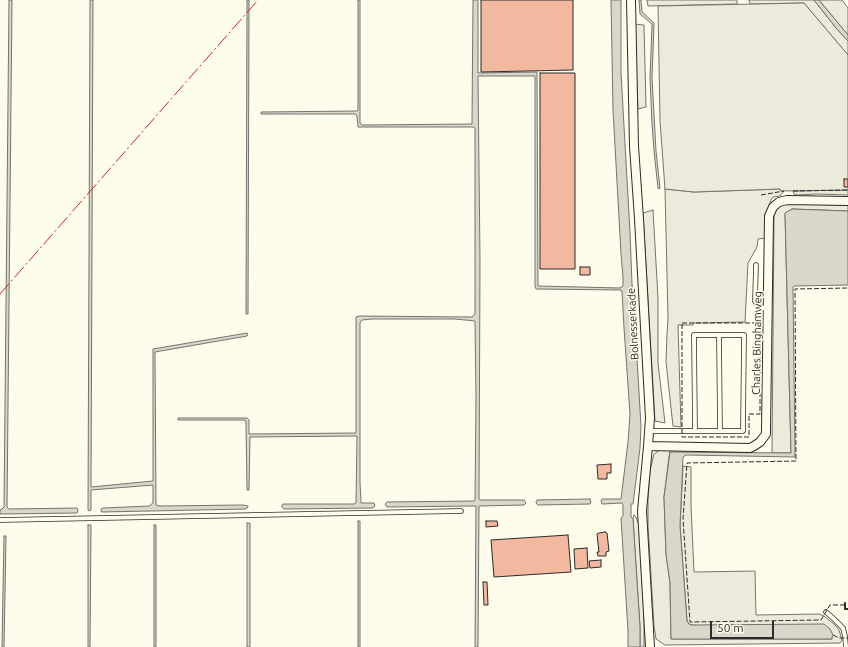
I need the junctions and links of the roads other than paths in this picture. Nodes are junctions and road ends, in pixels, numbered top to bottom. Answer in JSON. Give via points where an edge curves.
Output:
{"nodes":[{"id":1,"x":630,"y":0,"type":"edge"},
{"id":2,"x":848,"y":201,"type":"edge"},
{"id":3,"x":756,"y":265,"type":"dead end"},
{"id":4,"x":768,"y":308,"type":"junction"},
{"id":5,"x":719,"y":335,"type":"junction"},
{"id":6,"x":649,"y":431,"type":"junction"},
{"id":7,"x":695,"y":431,"type":"junction"},
{"id":8,"x":720,"y":431,"type":"junction"},
{"id":9,"x":648,"y":446,"type":"junction"},
{"id":10,"x":461,"y":511,"type":"dead end"},
{"id":11,"x":0,"y":520,"type":"edge"},
{"id":12,"x":826,"y":612,"type":"dead end"},
{"id":13,"x":650,"y":647,"type":"edge"},
{"id":14,"x":846,"y":647,"type":"edge"}],
"edges":[{"from":1,"to":6,"type":"street","name":"Bolnesserkade","via":[[634,146]]},
{"from":2,"to":4,"type":"street","name":"Charles Binghamweg","via":[[787,200],[773,207],[769,216]]},
{"from":3,"to":4,"type":"lane","via":[[755,301],[758,306]]},
{"from":4,"to":9,"type":"street","name":"Charles Binghamweg","via":[[766,434],[760,442],[750,448]]},
{"from":5,"to":7,"type":"lane","via":[[694,335]]},
{"from":5,"to":8,"type":"lane"},
{"from":5,"to":8,"type":"lane","via":[[744,335],[743,431]]},
{"from":6,"to":7,"type":"lane"},
{"from":6,"to":9,"type":"street","name":"Bolnesserkade"},
{"from":7,"to":8,"type":"lane"},
{"from":9,"to":13,"type":"street","name":"Bolnesserkade","via":[[642,511]]},
{"from":10,"to":11,"type":"lane"},
{"from":12,"to":14,"type":"lane","via":[[843,628]]}]}
